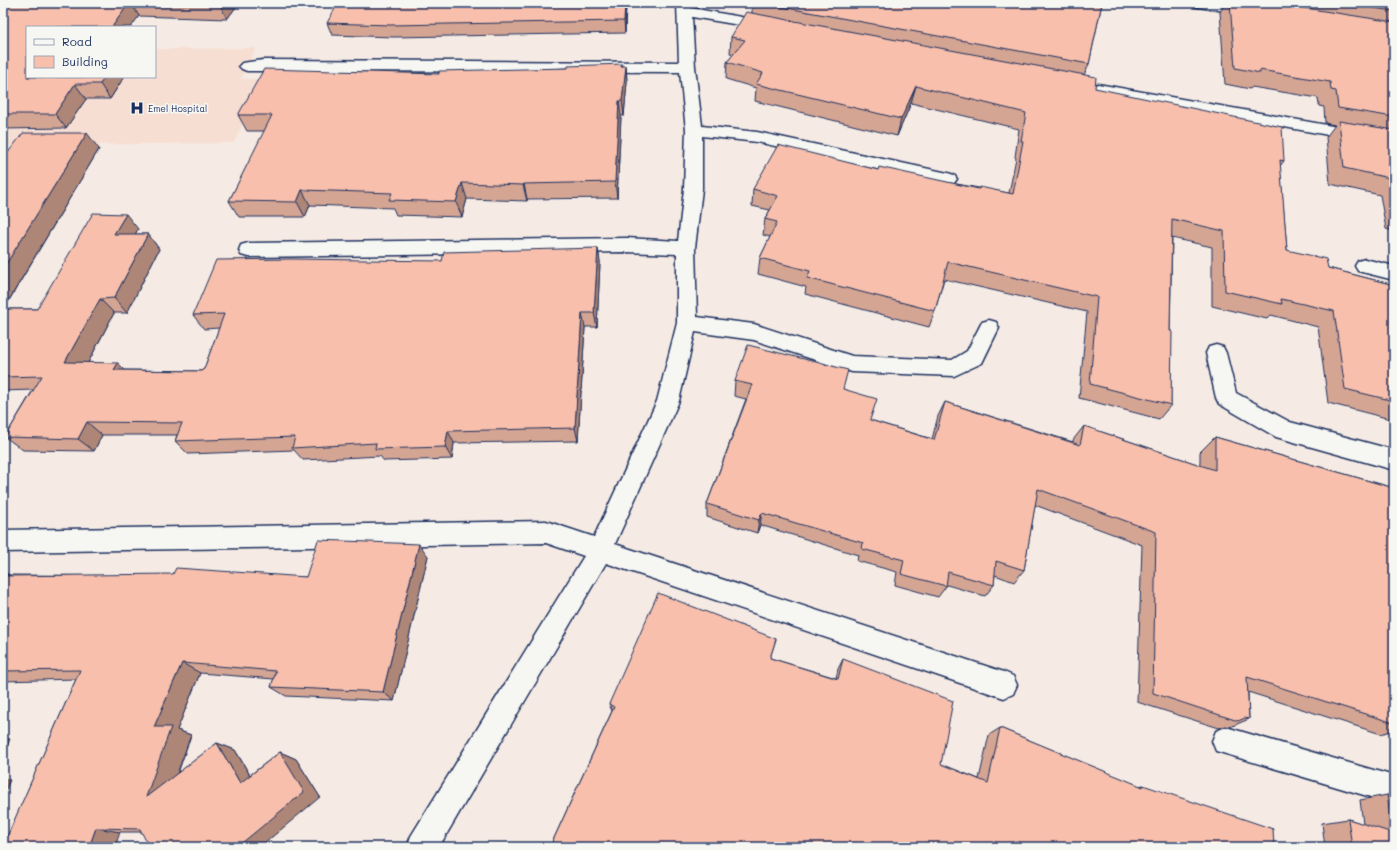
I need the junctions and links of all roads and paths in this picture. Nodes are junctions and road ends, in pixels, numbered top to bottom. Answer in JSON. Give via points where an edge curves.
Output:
{"nodes":[{"id":1,"x":1198,"y":3,"type":"edge"},
{"id":2,"x":684,"y":7,"type":"edge"},
{"id":3,"x":1268,"y":14,"type":"edge"},
{"id":4,"x":785,"y":29,"type":"edge"},
{"id":5,"x":247,"y":66,"type":"dead end"},
{"id":6,"x":687,"y":67,"type":"junction"},
{"id":7,"x":1085,"y":87,"type":"edge"},
{"id":8,"x":694,"y":130,"type":"junction"},
{"id":9,"x":1394,"y":142,"type":"edge"},
{"id":10,"x":948,"y":179,"type":"dead end"},
{"id":11,"x":686,"y":248,"type":"junction"},
{"id":12,"x":248,"y":250,"type":"dead end"},
{"id":13,"x":1365,"y":266,"type":"dead end"},
{"id":14,"x":1394,"y":273,"type":"edge"},
{"id":15,"x":687,"y":323,"type":"junction"},
{"id":16,"x":989,"y":328,"type":"dead end"},
{"id":17,"x":1216,"y":353,"type":"dead end"},
{"id":18,"x":1394,"y":460,"type":"edge"},
{"id":19,"x":3,"y":541,"type":"edge"},
{"id":20,"x":600,"y":551,"type":"junction"},
{"id":21,"x":1004,"y":685,"type":"dead end"},
{"id":22,"x":1226,"y":741,"type":"dead end"},
{"id":23,"x":1394,"y":790,"type":"edge"},
{"id":24,"x":422,"y":847,"type":"edge"}],
"edges":[{"from":1,"to":3,"type":"street"},
{"from":2,"to":4,"type":"street"},
{"from":2,"to":6,"type":"street"},
{"from":5,"to":6,"type":"street"},
{"from":6,"to":8,"type":"street"},
{"from":7,"to":9,"type":"street"},
{"from":8,"to":10,"type":"street","via":[[757,137]]},
{"from":8,"to":11,"type":"street","via":[[693,189]]},
{"from":11,"to":12,"type":"street","via":[[626,245]]},
{"from":11,"to":15,"type":"street"},
{"from":13,"to":14,"type":"street"},
{"from":15,"to":16,"type":"street","via":[[754,332],[852,364],[954,368],[975,357]]},
{"from":15,"to":20,"type":"street","via":[[668,401]]},
{"from":17,"to":18,"type":"street","via":[[1227,398],[1284,430]]},
{"from":19,"to":20,"type":"street","via":[[546,532]]},
{"from":20,"to":21,"type":"street"},
{"from":20,"to":24,"type":"street"},
{"from":22,"to":23,"type":"street"}]}
